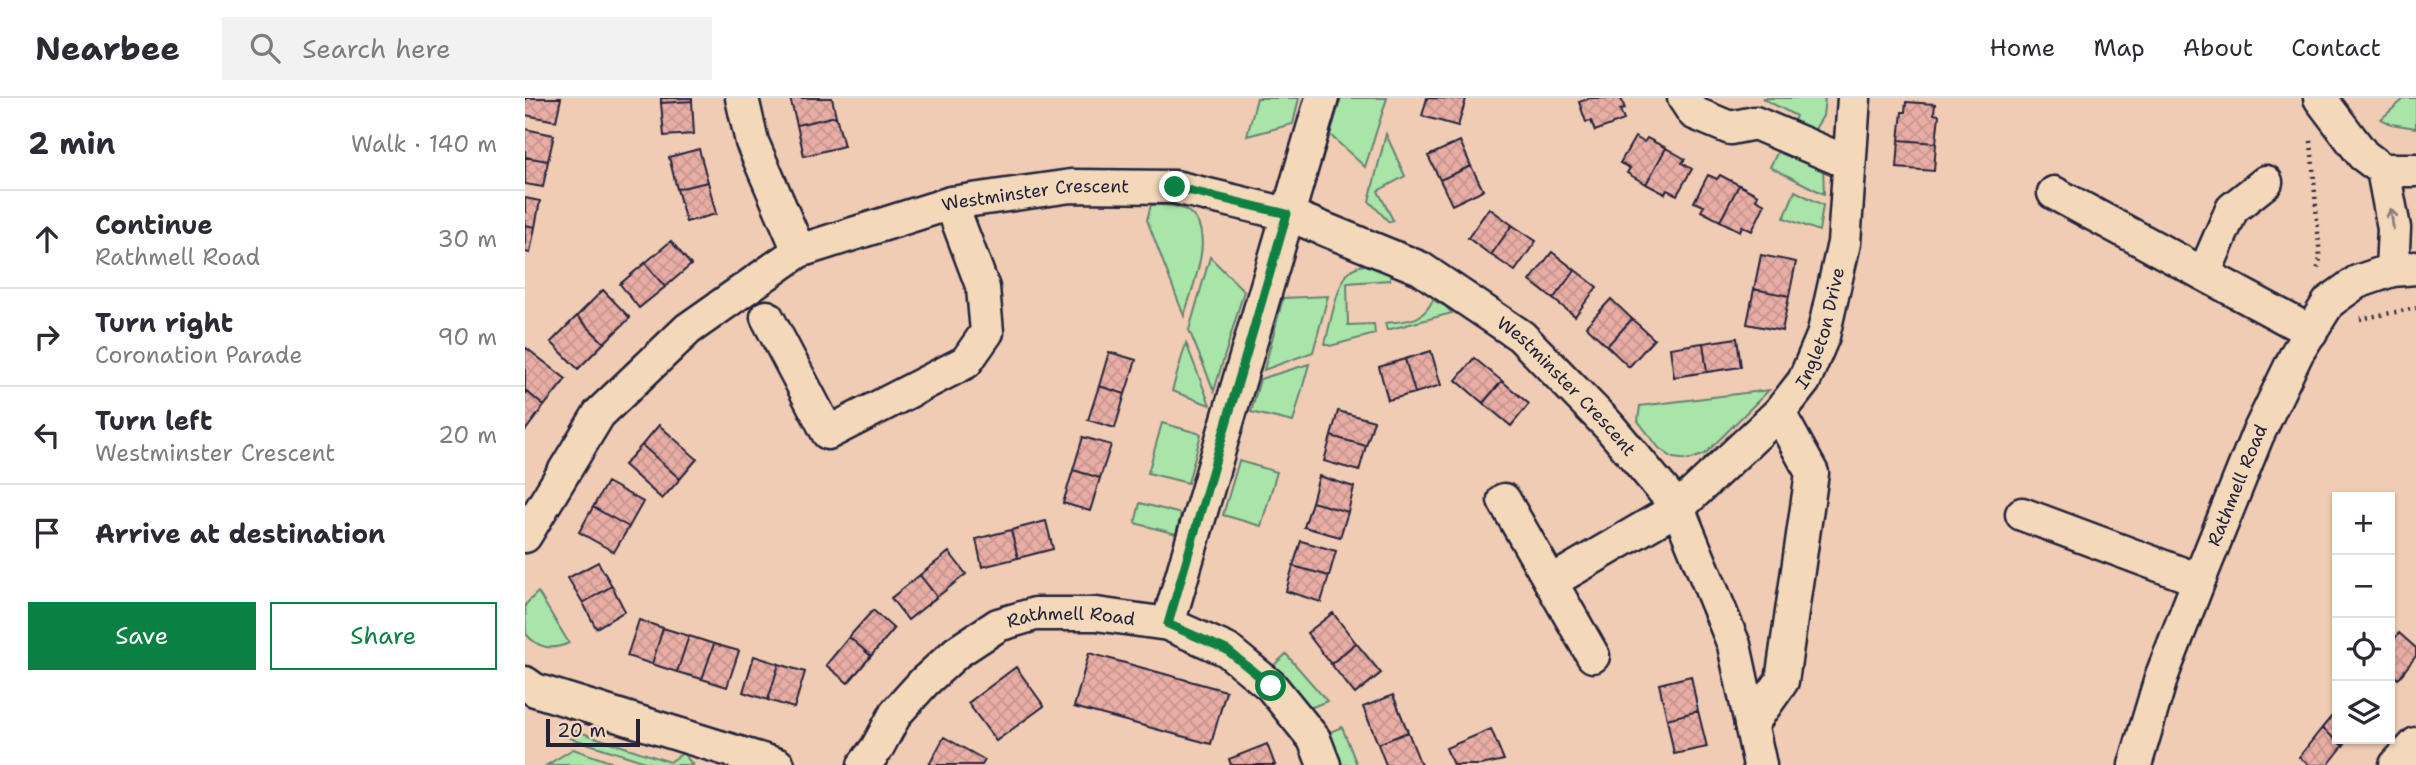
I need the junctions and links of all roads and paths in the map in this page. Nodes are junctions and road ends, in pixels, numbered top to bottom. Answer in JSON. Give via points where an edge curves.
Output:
{"nodes":[{"id":1,"x":742,"y":98,"type":"edge"},
{"id":2,"x":1322,"y":98,"type":"edge"},
{"id":3,"x":1684,"y":98,"type":"edge"},
{"id":4,"x":1854,"y":98,"type":"edge"},
{"id":5,"x":2320,"y":98,"type":"edge"},
{"id":6,"x":2314,"y":133,"type":"dead end"},
{"id":7,"x":1849,"y":163,"type":"junction"},
{"id":8,"x":2404,"y":171,"type":"edge"},
{"id":9,"x":2266,"y":183,"type":"dead end"},
{"id":10,"x":2054,"y":193,"type":"dead end"},
{"id":11,"x":951,"y":203,"type":"junction"},
{"id":12,"x":1287,"y":214,"type":"junction"},
{"id":13,"x":799,"y":251,"type":"junction"},
{"id":14,"x":2407,"y":268,"type":"edge"},
{"id":15,"x":2204,"y":274,"type":"junction"},
{"id":16,"x":2316,"y":279,"type":"dead end"},
{"id":17,"x":767,"y":317,"type":"dead end"},
{"id":18,"x":2311,"y":331,"type":"junction"},
{"id":19,"x":1779,"y":413,"type":"junction"},
{"id":20,"x":1504,"y":500,"type":"dead end"},
{"id":21,"x":1678,"y":508,"type":"junction"},
{"id":22,"x":2022,"y":514,"type":"dead end"},
{"id":23,"x":525,"y":536,"type":"edge"},
{"id":24,"x":2199,"y":580,"type":"junction"},
{"id":25,"x":1551,"y":582,"type":"junction"},
{"id":26,"x":1168,"y":624,"type":"junction"},
{"id":27,"x":1593,"y":656,"type":"dead end"},
{"id":28,"x":525,"y":683,"type":"edge"},
{"id":29,"x":1751,"y":725,"type":"junction"},
{"id":30,"x":2416,"y":744,"type":"edge"},
{"id":31,"x":709,"y":755,"type":"edge"},
{"id":32,"x":778,"y":765,"type":"edge"},
{"id":33,"x":864,"y":765,"type":"edge"},
{"id":34,"x":1324,"y":765,"type":"edge"},
{"id":35,"x":1760,"y":765,"type":"edge"},
{"id":36,"x":2135,"y":765,"type":"edge"},
{"id":37,"x":2396,"y":765,"type":"edge"}],
"edges":[{"from":1,"to":13,"type":"street","via":[[753,142]]},
{"from":2,"to":12,"type":"street"},
{"from":3,"to":7,"type":"street","via":[[1694,113],[1730,128],[1755,123]]},
{"from":4,"to":7,"type":"street","name":"Ingleton Drive"},
{"from":5,"to":8,"type":"street","via":[[2363,155]]},
{"from":6,"to":16,"type":"path","via":[[2320,259]]},
{"from":7,"to":19,"type":"street","name":"Ingleton Drive","via":[[1844,243],[1823,336],[1804,381]]},
{"from":14,"to":8,"type":"street","one_way":true,"via":[[2395,228]]},
{"from":9,"to":15,"type":"street","via":[[2232,209]]},
{"from":10,"to":15,"type":"street"},
{"from":11,"to":12,"type":"street","name":"Westminster Crescent","via":[[1071,186],[1175,187]]},
{"from":11,"to":13,"type":"street","name":"Westminster Crescent"},
{"from":11,"to":17,"type":"street","via":[[983,288],[987,332],[966,362],[828,433]]},
{"from":12,"to":21,"type":"street","name":"Westminster Crescent","via":[[1420,268],[1521,336],[1608,425]]},
{"from":12,"to":26,"type":"street"},
{"from":13,"to":23,"type":"street","name":"Westminster Crescent","via":[[688,329],[599,414]]},
{"from":14,"to":18,"type":"street","name":"Rathmell Road","via":[[2357,282],[2329,302]]},
{"from":15,"to":18,"type":"street"},
{"from":18,"to":24,"type":"street","name":"Rathmell Road","via":[[2257,436]]},
{"from":19,"to":21,"type":"street","name":"Ingleton Drive"},
{"from":19,"to":29,"type":"street","via":[[1812,473],[1782,681]]},
{"from":20,"to":25,"type":"street"},
{"from":21,"to":25,"type":"street","name":"Ingleton Drive"},
{"from":21,"to":29,"type":"street","name":"Westminster Crescent","via":[[1734,645]]},
{"from":22,"to":24,"type":"street"},
{"from":24,"to":36,"type":"street","name":"Rathmell Road","via":[[2162,675]]},
{"from":25,"to":27,"type":"street"},
{"from":26,"to":33,"type":"street","name":"Rathmell Road","via":[[1096,614],[1035,614],[998,625],[957,652],[924,682],[896,713]]},
{"from":26,"to":34,"type":"street","name":"Rathmell Road","via":[[1227,650],[1271,686],[1314,739]]},
{"from":28,"to":31,"type":"street"},
{"from":29,"to":35,"type":"street","name":"Westminster Crescent"},
{"from":30,"to":37,"type":"street"},
{"from":31,"to":32,"type":"street"}]}
